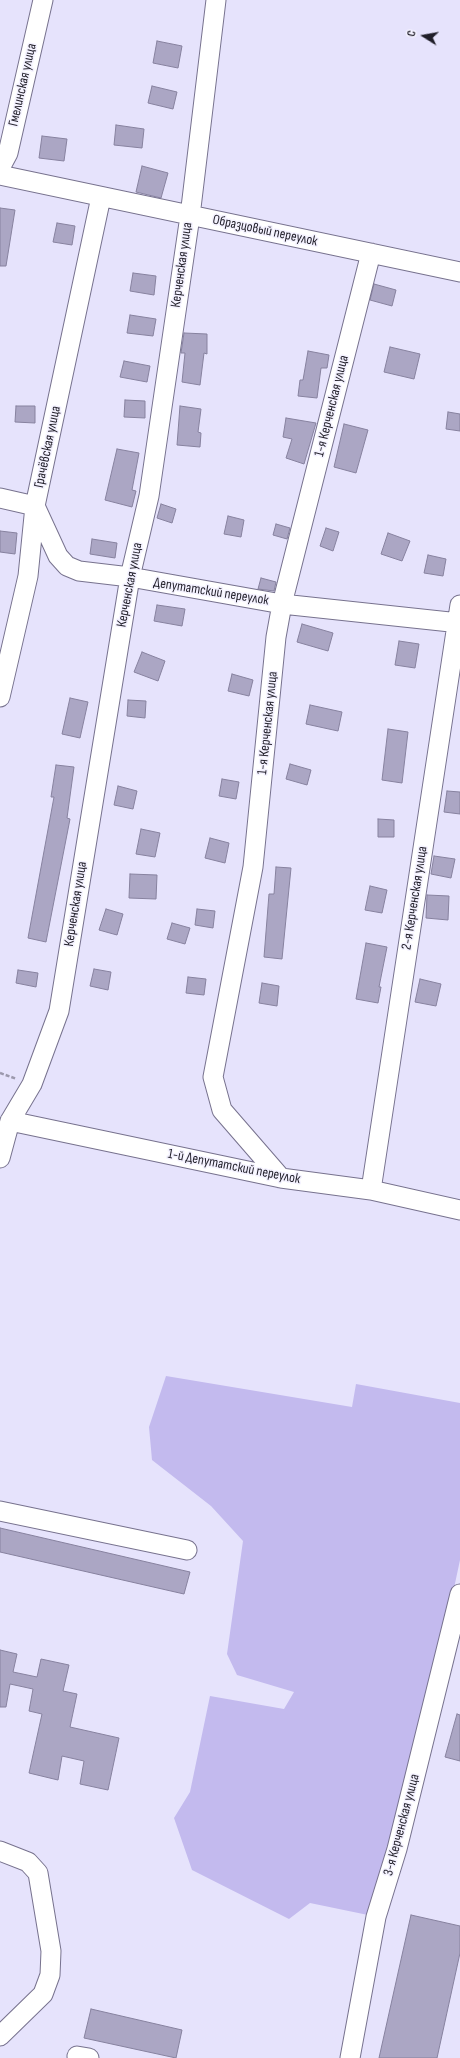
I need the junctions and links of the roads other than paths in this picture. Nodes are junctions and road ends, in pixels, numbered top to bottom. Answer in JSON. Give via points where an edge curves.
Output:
{"nodes":[{"id":1,"x":43,"y":0,"type":"edge"},
{"id":2,"x":216,"y":0,"type":"edge"},
{"id":3,"x":0,"y":168,"type":"edge"},
{"id":4,"x":0,"y":175,"type":"edge"},
{"id":5,"x":102,"y":197,"type":"junction"},
{"id":6,"x":190,"y":216,"type":"junction"},
{"id":7,"x":371,"y":253,"type":"junction"},
{"id":8,"x":460,"y":272,"type":"edge"},
{"id":9,"x":0,"y":498,"type":"edge"},
{"id":10,"x":35,"y":506,"type":"junction"},
{"id":11,"x":130,"y":577,"type":"junction"},
{"id":12,"x":282,"y":604,"type":"junction"},
{"id":13,"x":459,"y":617,"type":"edge"},
{"id":14,"x":0,"y":697,"type":"edge"},
{"id":15,"x":10,"y":1121,"type":"junction"},
{"id":16,"x":0,"y":1158,"type":"edge"},
{"id":17,"x":281,"y":1178,"type":"junction"},
{"id":18,"x":371,"y":1190,"type":"junction"},
{"id":19,"x":460,"y":1210,"type":"edge"},
{"id":20,"x":0,"y":1511,"type":"edge"},
{"id":21,"x":187,"y":1550,"type":"dead end"},
{"id":22,"x":460,"y":1594,"type":"edge"},
{"id":23,"x":0,"y":1851,"type":"edge"},
{"id":24,"x":0,"y":2036,"type":"edge"},
{"id":25,"x":350,"y":2058,"type":"edge"}],
"edges":[{"from":1,"to":3,"type":"street","name":"Гмелинская улица","via":[[8,153]]},
{"from":2,"to":6,"type":"street","name":"Керченская улица"},
{"from":4,"to":5,"type":"street","name":"Образцовый переулок"},
{"from":5,"to":6,"type":"street","name":"Образцовый переулок"},
{"from":5,"to":10,"type":"street","name":"Грачёвская улица"},
{"from":6,"to":7,"type":"street","name":"Образцовый переулок"},
{"from":6,"to":11,"type":"street","name":"Керченская улица","via":[[149,496]]},
{"from":7,"to":8,"type":"street","name":"Образцовый переулок"},
{"from":7,"to":12,"type":"street","name":"1-я Керченская улица"},
{"from":9,"to":10,"type":"street"},
{"from":10,"to":11,"type":"street","name":"Депутатский переулок","via":[[58,556],[67,566],[78,571]]},
{"from":10,"to":14,"type":"street","name":"Грачёвская улица","via":[[28,576]]},
{"from":11,"to":12,"type":"street","name":"Депутатский переулок"},
{"from":11,"to":15,"type":"street","name":"Керченская улица","via":[[59,1011],[32,1084]]},
{"from":12,"to":13,"type":"street","name":"Депутатский переулок"},
{"from":12,"to":17,"type":"street","name":"1-я Керченская улица","via":[[276,637],[253,867],[213,1077],[222,1110]]},
{"from":13,"to":18,"type":"street","name":"2-я Керченская улица"},
{"from":15,"to":16,"type":"street","name":"Керченская улица"},
{"from":15,"to":17,"type":"street","name":"1-й Депутатский переулок"},
{"from":17,"to":18,"type":"street","name":"1-й Депутатский переулок"},
{"from":18,"to":19,"type":"street","name":"1-й Депутатский переулок"},
{"from":20,"to":21,"type":"street"},
{"from":22,"to":25,"type":"street","name":"3-я Керченская улица","via":[[398,1849],[376,1917]]},
{"from":23,"to":24,"type":"street","via":[[28,1862],[38,1873],[50,1951],[50,1975],[43,1994]]}]}
